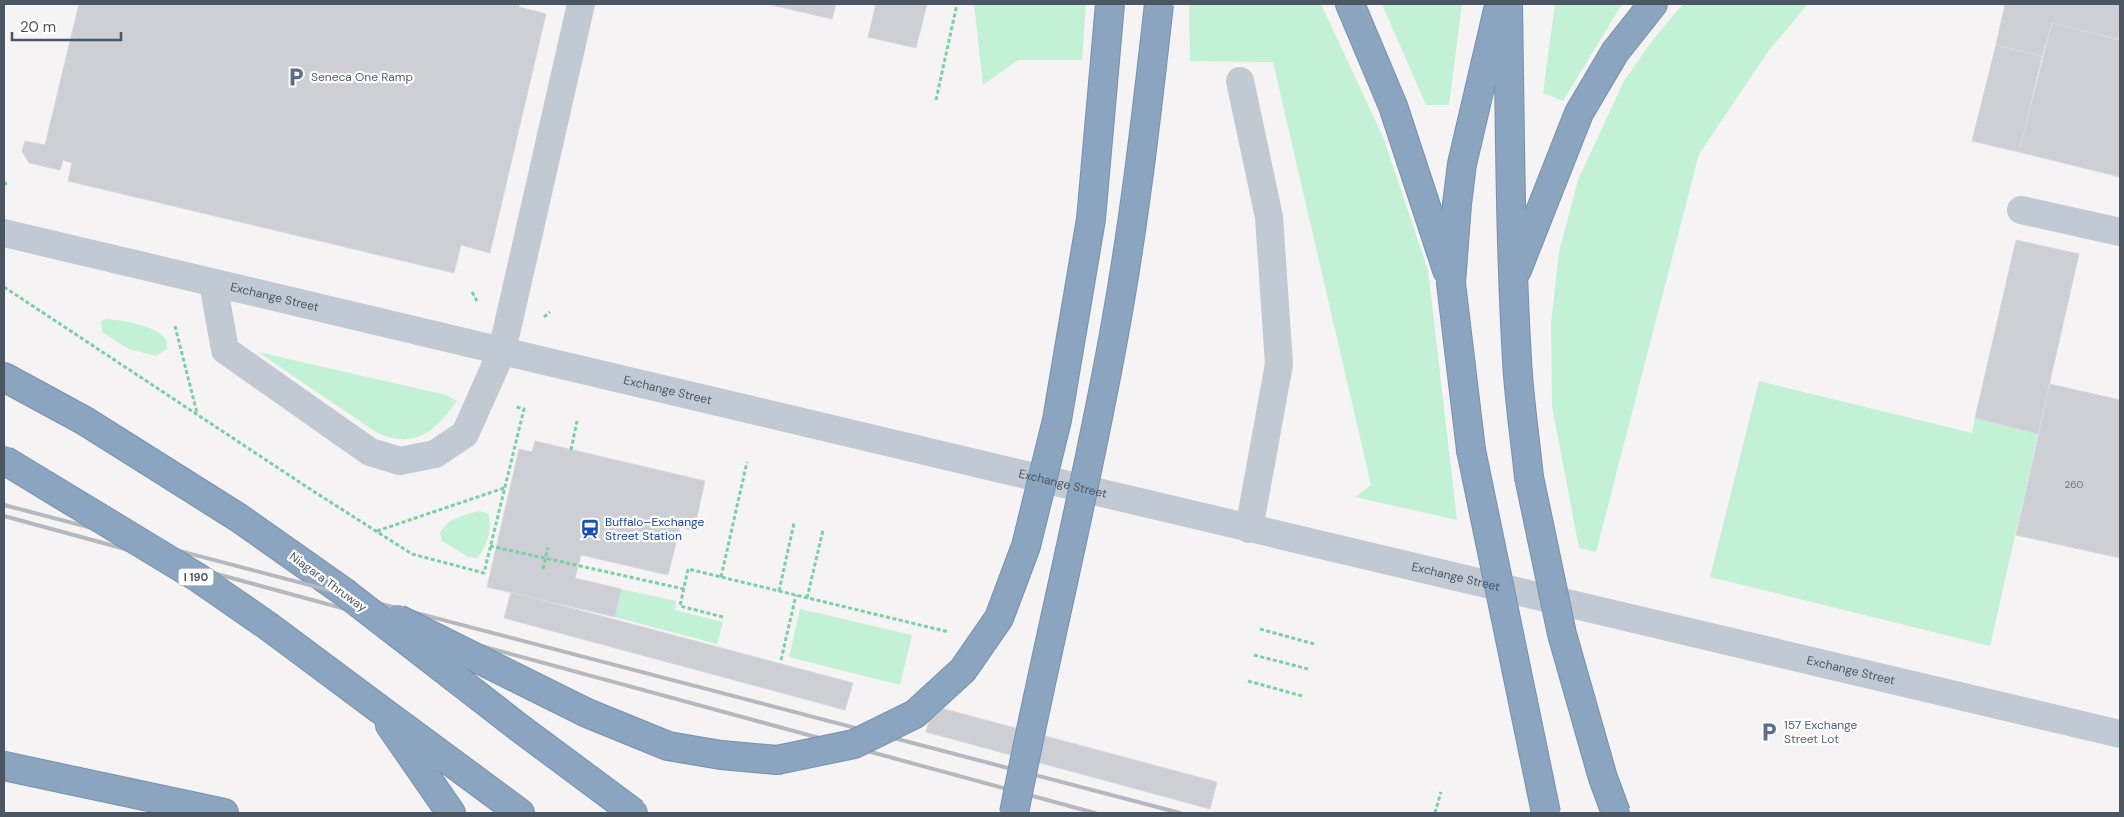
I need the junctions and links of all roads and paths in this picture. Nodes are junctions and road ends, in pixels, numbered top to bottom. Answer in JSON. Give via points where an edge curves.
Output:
{"nodes":[{"id":1,"x":581,"y":4,"type":"edge"},
{"id":2,"x":957,"y":4,"type":"edge"},
{"id":3,"x":1110,"y":4,"type":"edge"},
{"id":4,"x":1159,"y":4,"type":"edge"},
{"id":5,"x":1350,"y":4,"type":"edge"},
{"id":6,"x":1500,"y":4,"type":"edge"},
{"id":7,"x":1508,"y":4,"type":"edge"},
{"id":8,"x":1653,"y":4,"type":"edge"},
{"id":9,"x":1240,"y":81,"type":"dead end"},
{"id":10,"x":936,"y":100,"type":"dead end"},
{"id":11,"x":2021,"y":210,"type":"dead end"},
{"id":12,"x":2120,"y":232,"type":"edge"},
{"id":13,"x":4,"y":233,"type":"edge"},
{"id":14,"x":1513,"y":279,"type":"junction"},
{"id":15,"x":213,"y":283,"type":"junction"},
{"id":16,"x":1451,"y":283,"type":"junction"},
{"id":17,"x":4,"y":287,"type":"edge"},
{"id":18,"x":472,"y":292,"type":"dead end"},
{"id":19,"x":477,"y":301,"type":"dead end"},
{"id":20,"x":550,"y":312,"type":"dead end"},
{"id":21,"x":544,"y":318,"type":"dead end"},
{"id":22,"x":175,"y":326,"type":"dead end"},
{"id":23,"x":502,"y":351,"type":"junction"},
{"id":24,"x":4,"y":377,"type":"edge"},
{"id":25,"x":516,"y":408,"type":"dead end"},
{"id":26,"x":198,"y":414,"type":"junction"},
{"id":27,"x":577,"y":421,"type":"dead end"},
{"id":28,"x":571,"y":450,"type":"dead end"},
{"id":29,"x":4,"y":460,"type":"edge"},
{"id":30,"x":747,"y":462,"type":"dead end"},
{"id":31,"x":504,"y":488,"type":"junction"},
{"id":32,"x":794,"y":523,"type":"dead end"},
{"id":33,"x":1249,"y":529,"type":"junction"},
{"id":34,"x":823,"y":530,"type":"dead end"},
{"id":35,"x":376,"y":531,"type":"junction"},
{"id":36,"x":490,"y":546,"type":"junction"},
{"id":37,"x":548,"y":547,"type":"dead end"},
{"id":38,"x":546,"y":558,"type":"junction"},
{"id":39,"x":543,"y":569,"type":"dead end"},
{"id":40,"x":721,"y":577,"type":"junction"},
{"id":41,"x":684,"y":589,"type":"junction"},
{"id":42,"x":780,"y":591,"type":"junction"},
{"id":43,"x":344,"y":592,"type":"junction"},
{"id":44,"x":796,"y":595,"type":"junction"},
{"id":45,"x":807,"y":598,"type":"junction"},
{"id":46,"x":723,"y":617,"type":"dead end"},
{"id":47,"x":1260,"y":629,"type":"dead end"},
{"id":48,"x":952,"y":633,"type":"dead end"},
{"id":49,"x":1314,"y":644,"type":"dead end"},
{"id":50,"x":1254,"y":655,"type":"dead end"},
{"id":51,"x":781,"y":660,"type":"dead end"},
{"id":52,"x":1308,"y":669,"type":"dead end"},
{"id":53,"x":1248,"y":681,"type":"dead end"},
{"id":54,"x":1302,"y":696,"type":"dead end"},
{"id":55,"x":378,"y":708,"type":"junction"},
{"id":56,"x":2120,"y":734,"type":"edge"},
{"id":57,"x":4,"y":766,"type":"edge"},
{"id":58,"x":1441,"y":792,"type":"dead end"},
{"id":59,"x":224,"y":813,"type":"edge"},
{"id":60,"x":451,"y":813,"type":"edge"},
{"id":61,"x":520,"y":813,"type":"edge"},
{"id":62,"x":634,"y":813,"type":"edge"},
{"id":63,"x":1014,"y":813,"type":"edge"},
{"id":64,"x":1435,"y":813,"type":"edge"},
{"id":65,"x":1546,"y":813,"type":"edge"},
{"id":66,"x":1616,"y":813,"type":"edge"}],
"edges":[{"from":1,"to":23,"type":"street"},
{"from":2,"to":10,"type":"path"},
{"from":3,"to":43,"type":"highway","bridge":true,"via":[[1091,219],[1057,420],[1026,546],[999,618],[963,670],[915,714],[854,744],[777,760],[668,746],[587,713]]},
{"from":4,"to":63,"type":"highway","bridge":true,"via":[[1134,220],[1116,324]]},
{"from":5,"to":16,"type":"highway","via":[[1393,106]]},
{"from":6,"to":16,"type":"highway","via":[[1462,164]]},
{"from":7,"to":14,"type":"highway"},
{"from":8,"to":14,"type":"highway","via":[[1615,52],[1579,114]]},
{"from":9,"to":33,"type":"street","via":[[1268,217],[1279,364]]},
{"from":11,"to":12,"type":"street"},
{"from":13,"to":15,"type":"street","name":"Exchange Street"},
{"from":14,"to":66,"type":"highway","bridge":true,"via":[[1517,362],[1529,477],[1562,634]]},
{"from":15,"to":23,"type":"street","name":"Exchange Street"},
{"from":15,"to":23,"type":"street","via":[[225,350],[370,452],[400,461],[435,454],[465,434]]},
{"from":16,"to":65,"type":"highway","bridge":true,"via":[[1471,450]]},
{"from":17,"to":26,"type":"path"},
{"from":18,"to":19,"type":"path"},
{"from":20,"to":21,"type":"path"},
{"from":22,"to":26,"type":"path"},
{"from":23,"to":33,"type":"street","name":"Exchange Street"},
{"from":24,"to":43,"type":"highway","name":"Niagara Thruway","via":[[85,421],[191,487]]},
{"from":25,"to":31,"type":"path","via":[[524,409]]},
{"from":26,"to":35,"type":"path"},
{"from":27,"to":28,"type":"path"},
{"from":29,"to":55,"type":"highway","number":"I 190","bridge":true,"via":[[197,577]]},
{"from":30,"to":40,"type":"path"},
{"from":31,"to":35,"type":"path"},
{"from":31,"to":36,"type":"path"},
{"from":32,"to":42,"type":"path"},
{"from":33,"to":56,"type":"street","name":"Exchange Street"},
{"from":34,"to":45,"type":"path"},
{"from":35,"to":36,"type":"path","via":[[412,554],[484,573]]},
{"from":36,"to":38,"type":"path"},
{"from":37,"to":38,"type":"path"},
{"from":38,"to":39,"type":"path"},
{"from":38,"to":41,"type":"path"},
{"from":40,"to":41,"type":"path","via":[[688,569]]},
{"from":40,"to":42,"type":"path"},
{"from":41,"to":46,"type":"path","via":[[680,606]]},
{"from":42,"to":44,"type":"path"},
{"from":43,"to":62,"type":"highway","name":"Niagara Thruway","bridge":true},
{"from":44,"to":45,"type":"path"},
{"from":44,"to":51,"type":"path"},
{"from":45,"to":48,"type":"path"},
{"from":47,"to":49,"type":"path"},
{"from":50,"to":52,"type":"path"},
{"from":53,"to":54,"type":"path"},
{"from":55,"to":60,"type":"highway"},
{"from":55,"to":61,"type":"highway","number":"I 190"},
{"from":57,"to":59,"type":"highway"},
{"from":58,"to":64,"type":"path"}]}
